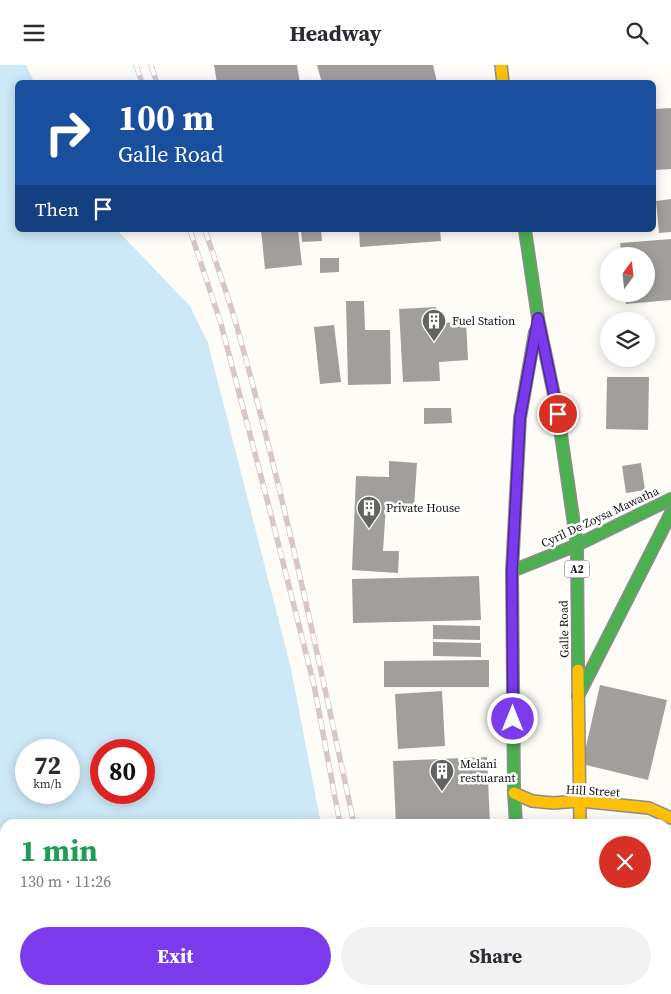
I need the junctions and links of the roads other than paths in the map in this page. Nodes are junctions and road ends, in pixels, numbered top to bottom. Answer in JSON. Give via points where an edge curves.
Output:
{"nodes":[{"id":1,"x":501,"y":65,"type":"edge"},
{"id":2,"x":503,"y":80,"type":"edge"},
{"id":3,"x":525,"y":232,"type":"edge"},
{"id":4,"x":538,"y":318,"type":"junction"},
{"id":5,"x":671,"y":499,"type":"edge"},
{"id":6,"x":671,"y":513,"type":"edge"},
{"id":7,"x":577,"y":545,"type":"junction"},
{"id":8,"x":512,"y":571,"type":"junction"},
{"id":9,"x":578,"y":696,"type":"junction"},
{"id":10,"x":514,"y":793,"type":"junction"},
{"id":11,"x":580,"y":801,"type":"junction"},
{"id":12,"x":671,"y":818,"type":"edge"},
{"id":13,"x":516,"y":819,"type":"edge"},
{"id":14,"x":580,"y":819,"type":"edge"}],
"edges":[{"from":1,"to":2,"type":"main road"},
{"from":3,"to":4,"type":"main road","name":"Galle Road","number":"A2"},
{"from":4,"to":7,"type":"main road","name":"Galle Road","number":"A2","via":[[558,414]]},
{"from":4,"to":8,"type":"main road","name":"Galle Road","number":"A2","via":[[520,418]]},
{"from":5,"to":7,"type":"main road","name":"Cyril De Zoysa Mawatha"},
{"from":6,"to":9,"type":"main road"},
{"from":7,"to":8,"type":"main road","name":"Cyril De Zoysa Mawatha"},
{"from":7,"to":9,"type":"main road","name":"Galle Road","number":"A2"},
{"from":8,"to":10,"type":"main road","name":"Galle Road","number":"A2"},
{"from":9,"to":11,"type":"main road","name":"Galle Road","number":"A2"},
{"from":10,"to":11,"type":"main road","name":"Hill Street","via":[[532,801]]},
{"from":10,"to":13,"type":"main road","name":"Galle Road","number":"A2"},
{"from":11,"to":12,"type":"main road","name":"Hill Street","via":[[649,808]]},
{"from":11,"to":14,"type":"main road","name":"Galle Road","number":"A2"}]}
